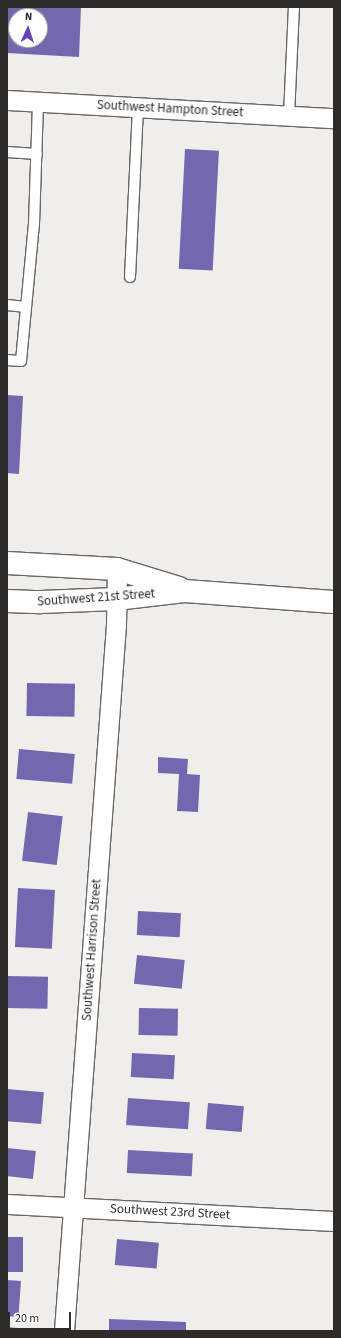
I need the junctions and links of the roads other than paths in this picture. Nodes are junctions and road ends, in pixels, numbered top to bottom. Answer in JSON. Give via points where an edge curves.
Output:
{"nodes":[{"id":1,"x":294,"y":7,"type":"edge"},
{"id":2,"x":7,"y":100,"type":"edge"},
{"id":3,"x":38,"y":102,"type":"junction"},
{"id":4,"x":138,"y":107,"type":"junction"},
{"id":5,"x":289,"y":116,"type":"junction"},
{"id":6,"x":334,"y":118,"type":"edge"},
{"id":7,"x":7,"y":152,"type":"edge"},
{"id":8,"x":37,"y":154,"type":"junction"},
{"id":9,"x":130,"y":278,"type":"dead end"},
{"id":10,"x":7,"y":305,"type":"edge"},
{"id":11,"x":26,"y":307,"type":"junction"},
{"id":12,"x":7,"y":360,"type":"edge"},
{"id":13,"x":7,"y":563,"type":"edge"},
{"id":14,"x":117,"y":568,"type":"junction"},
{"id":15,"x":185,"y":591,"type":"junction"},
{"id":16,"x":116,"y":599,"type":"junction"},
{"id":17,"x":7,"y":601,"type":"edge"},
{"id":18,"x":334,"y":602,"type":"edge"},
{"id":19,"x":7,"y":1204,"type":"edge"},
{"id":20,"x":73,"y":1207,"type":"junction"},
{"id":21,"x":334,"y":1220,"type":"edge"},
{"id":22,"x":64,"y":1331,"type":"edge"}],
"edges":[{"from":1,"to":5,"type":"lane"},
{"from":2,"to":3,"type":"street","name":"Southwest Hampton Street"},
{"from":3,"to":4,"type":"street","name":"Southwest Hampton Street"},
{"from":3,"to":8,"type":"lane"},
{"from":4,"to":5,"type":"street","name":"Southwest Hampton Street"},
{"from":4,"to":9,"type":"lane"},
{"from":5,"to":6,"type":"street","name":"Southwest Hampton Street"},
{"from":7,"to":8,"type":"lane"},
{"from":8,"to":11,"type":"lane","via":[[34,224]]},
{"from":10,"to":11,"type":"lane"},
{"from":11,"to":12,"type":"lane","via":[[21,361]]},
{"from":13,"to":14,"type":"main road","name":"Southwest 21st Street"},
{"from":14,"to":15,"type":"main road","name":"Southwest 21st Street"},
{"from":14,"to":16,"type":"street","name":"Southwest Harrison Street"},
{"from":15,"to":16,"type":"main road","name":"Southwest 21st Street"},
{"from":15,"to":18,"type":"main road","name":"Southwest 21st Street"},
{"from":16,"to":17,"type":"main road","name":"Southwest 21st Street"},
{"from":16,"to":20,"type":"street","name":"Southwest Harrison Street"},
{"from":19,"to":20,"type":"street","name":"Southwest 23rd Street"},
{"from":20,"to":21,"type":"street","name":"Southwest 23rd Street"},
{"from":20,"to":22,"type":"street","name":"Southwest Harrison Street"}]}
